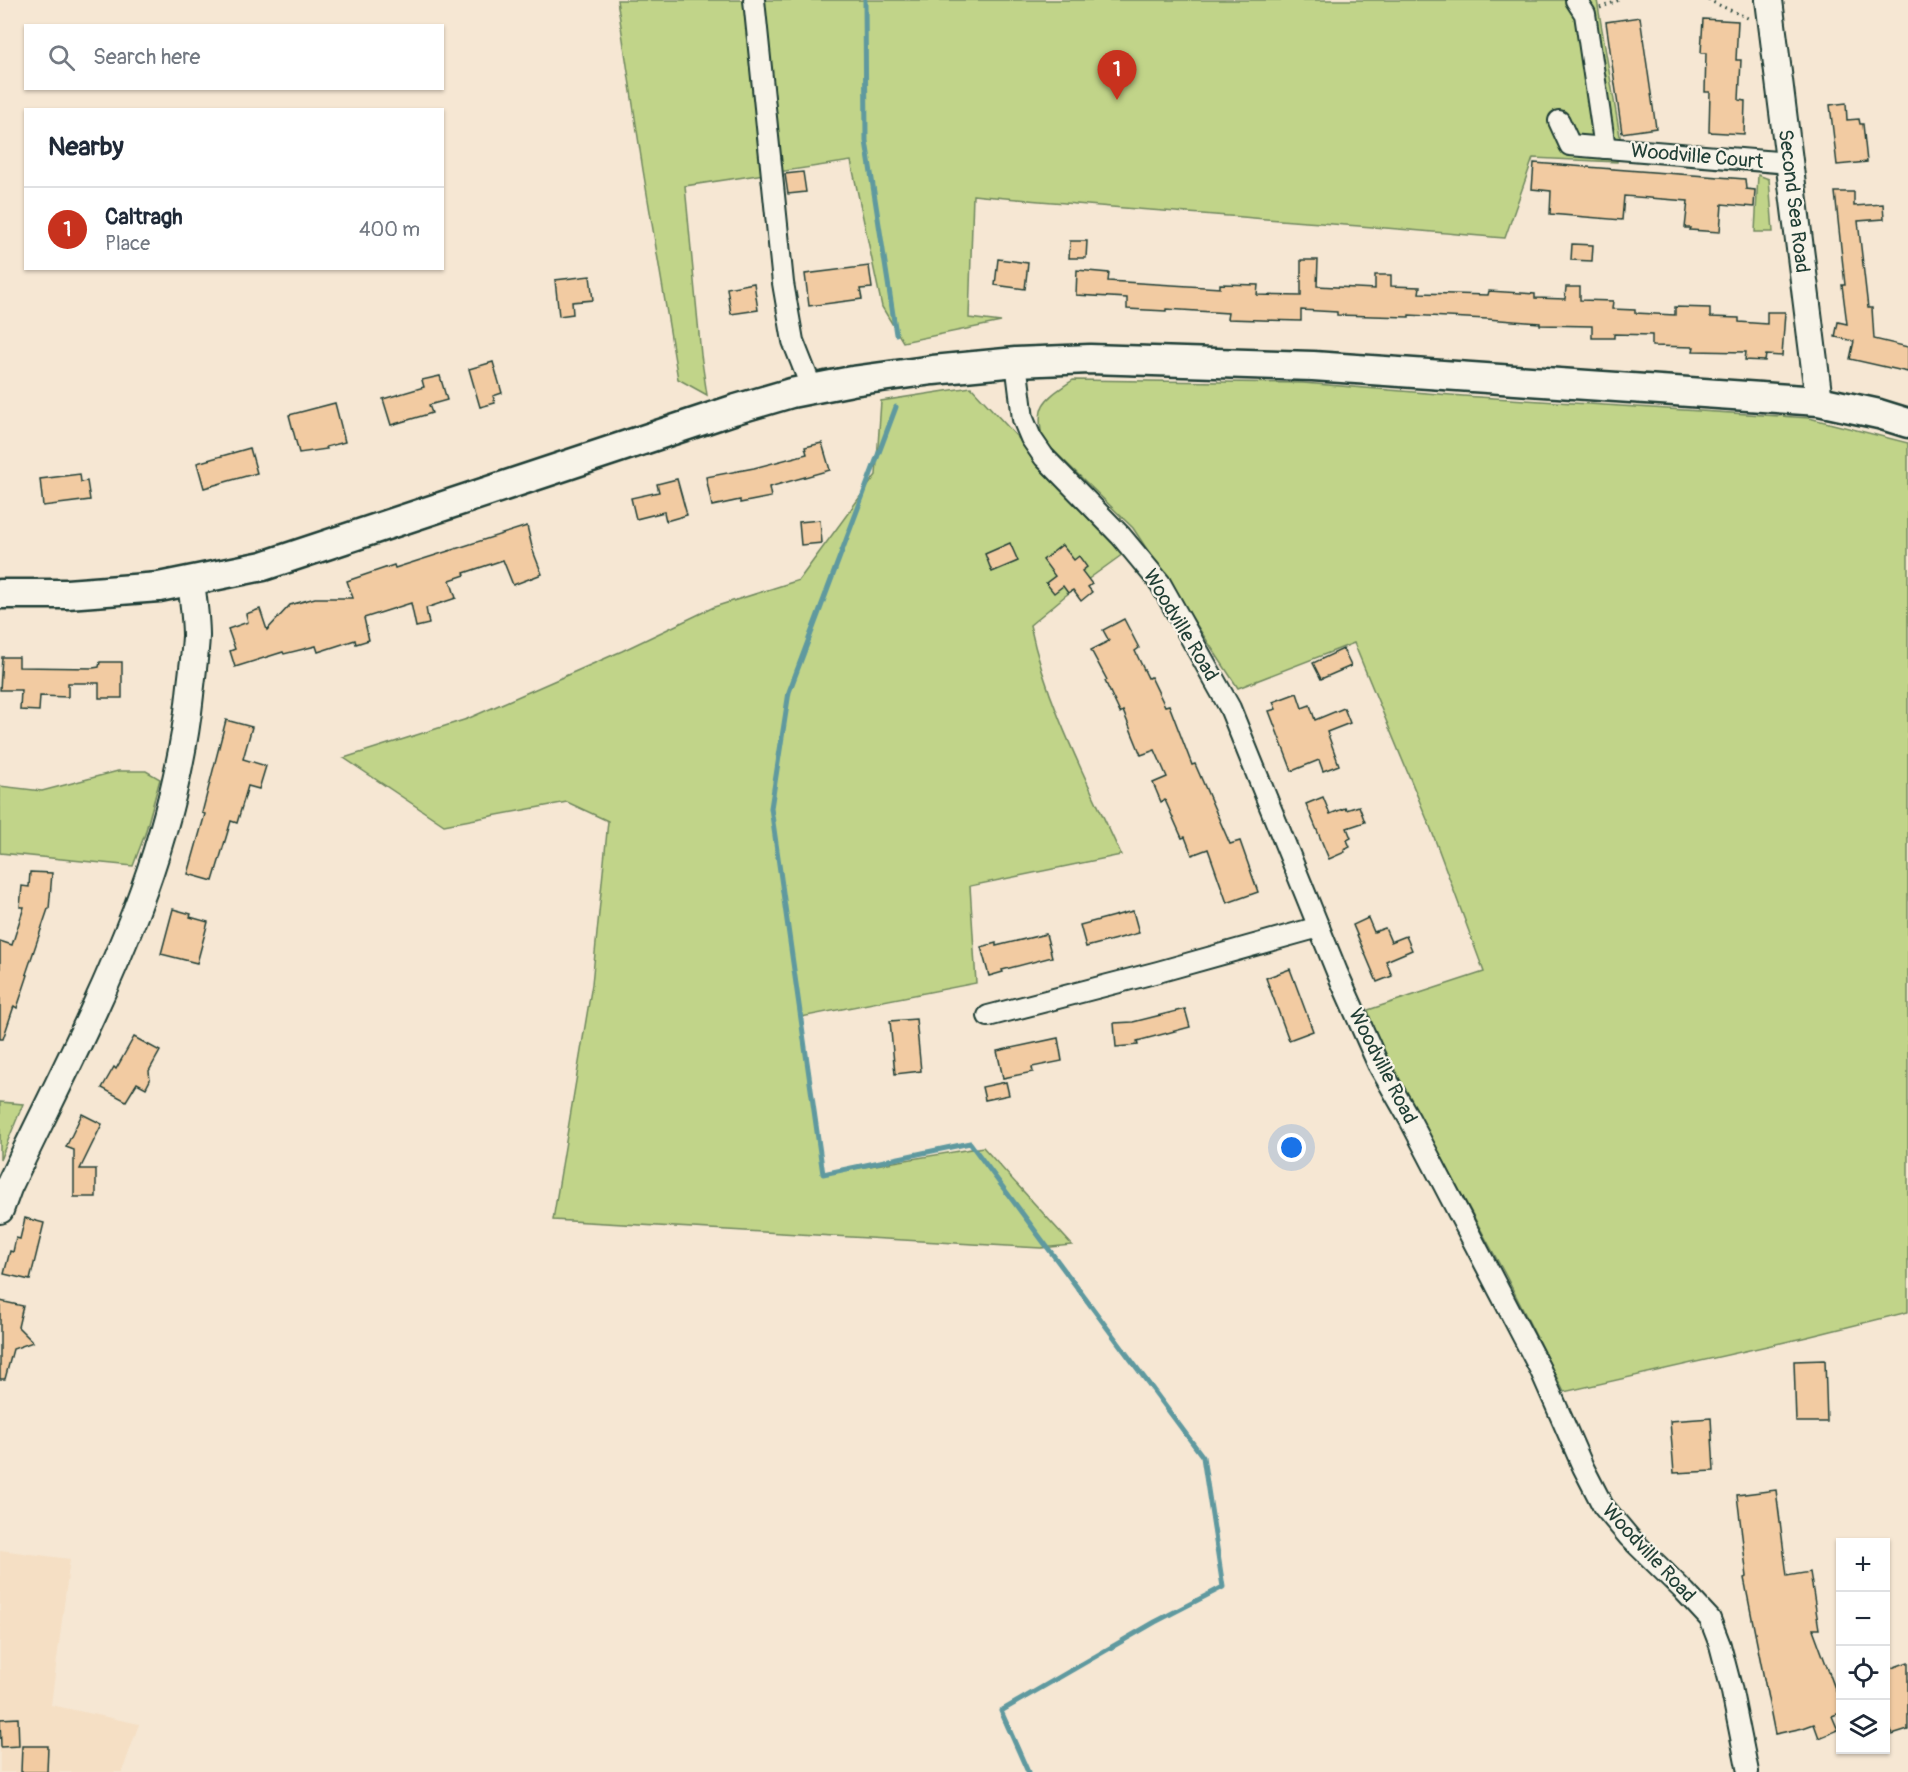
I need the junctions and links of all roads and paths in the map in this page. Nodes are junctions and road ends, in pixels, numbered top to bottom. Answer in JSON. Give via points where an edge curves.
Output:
{"nodes":[{"id":1,"x":754,"y":0,"type":"edge"},
{"id":2,"x":1576,"y":0,"type":"edge"},
{"id":3,"x":1708,"y":0,"type":"edge"},
{"id":4,"x":1769,"y":0,"type":"edge"},
{"id":5,"x":1772,"y":29,"type":"junction"},
{"id":6,"x":1559,"y":121,"type":"dead end"},
{"id":7,"x":1605,"y":148,"type":"junction"},
{"id":8,"x":1789,"y":163,"type":"junction"},
{"id":9,"x":1016,"y":362,"type":"junction"},
{"id":10,"x":812,"y":389,"type":"junction"},
{"id":11,"x":1819,"y":401,"type":"junction"},
{"id":12,"x":1908,"y":423,"type":"edge"},
{"id":13,"x":191,"y":582,"type":"junction"},
{"id":14,"x":0,"y":594,"type":"edge"},
{"id":15,"x":1319,"y":927,"type":"junction"},
{"id":16,"x":988,"y":1016,"type":"dead end"},
{"id":17,"x":0,"y":1210,"type":"edge"},
{"id":18,"x":1748,"y":1772,"type":"edge"}],
"edges":[{"from":1,"to":10,"type":"street","via":[[783,283],[794,341]]},
{"from":2,"to":7,"type":"street","name":"Woodville Court","via":[[1585,14]]},
{"from":3,"to":5,"type":"path"},
{"from":4,"to":5,"type":"street","name":"Second Sea Road"},
{"from":5,"to":8,"type":"street","name":"Second Sea Road"},
{"from":6,"to":7,"type":"street","name":"Woodville Court","via":[[1570,145]]},
{"from":7,"to":8,"type":"street","name":"Woodville Court"},
{"from":8,"to":11,"type":"street","name":"Second Sea Road"},
{"from":9,"to":10,"type":"main road"},
{"from":9,"to":11,"type":"main road","via":[[1090,358],[1313,366]]},
{"from":9,"to":15,"type":"street","name":"Woodville Road","via":[[1023,419],[1031,438],[1160,583],[1230,708]]},
{"from":10,"to":13,"type":"main road","via":[[733,410],[263,566]]},
{"from":11,"to":12,"type":"main road"},
{"from":13,"to":14,"type":"main road","via":[[110,591]]},
{"from":13,"to":17,"type":"street","via":[[196,636],[188,718],[167,820],[104,991]]},
{"from":15,"to":16,"type":"street"},
{"from":15,"to":18,"type":"street","name":"Woodville Road","via":[[1378,1064],[1540,1369],[1604,1506],[1710,1619],[1731,1687]]}]}
